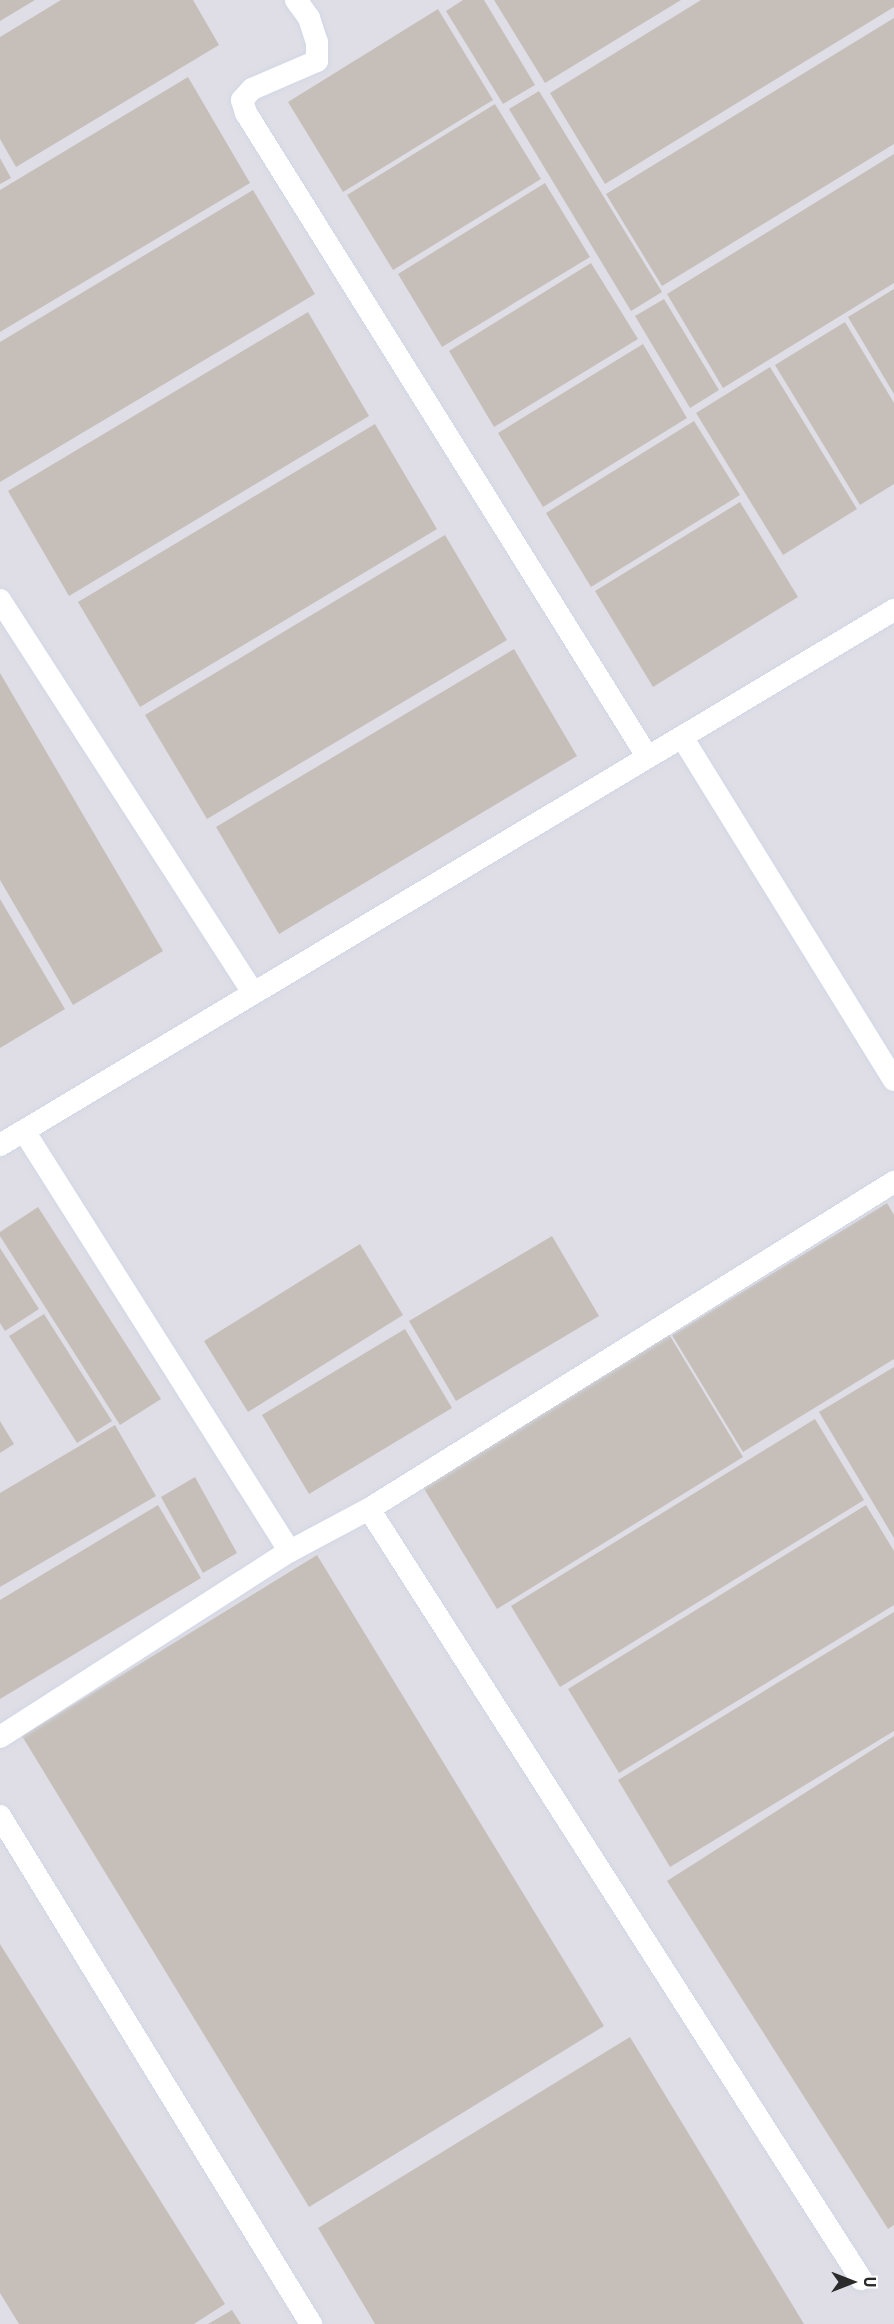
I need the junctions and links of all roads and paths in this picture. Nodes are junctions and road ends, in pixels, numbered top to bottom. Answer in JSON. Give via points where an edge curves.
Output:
{"nodes":[{"id":1,"x":296,"y":0,"type":"edge"},
{"id":2,"x":0,"y":600,"type":"edge"},
{"id":3,"x":894,"y":609,"type":"edge"},
{"id":4,"x":682,"y":737,"type":"junction"},
{"id":5,"x":647,"y":756,"type":"junction"},
{"id":6,"x":253,"y":993,"type":"junction"},
{"id":7,"x":894,"y":1080,"type":"edge"},
{"id":8,"x":24,"y":1131,"type":"junction"},
{"id":9,"x":0,"y":1145,"type":"edge"},
{"id":10,"x":894,"y":1182,"type":"edge"},
{"id":11,"x":369,"y":1509,"type":"junction"},
{"id":12,"x":290,"y":1551,"type":"junction"},
{"id":13,"x":0,"y":1737,"type":"edge"},
{"id":14,"x":0,"y":1816,"type":"edge"},
{"id":15,"x":861,"y":2279,"type":"dead end"},
{"id":16,"x":311,"y":2324,"type":"edge"}],
"edges":[{"from":1,"to":5,"type":"lane","via":[[309,18],[317,42],[316,61],[252,89],[242,100],[246,113]]},
{"from":2,"to":6,"type":"lane"},
{"from":3,"to":4,"type":"lane"},
{"from":4,"to":5,"type":"lane"},
{"from":4,"to":7,"type":"lane"},
{"from":5,"to":6,"type":"lane"},
{"from":6,"to":8,"type":"lane"},
{"from":8,"to":9,"type":"lane"},
{"from":8,"to":12,"type":"lane"},
{"from":10,"to":11,"type":"lane"},
{"from":11,"to":12,"type":"lane"},
{"from":11,"to":15,"type":"lane"},
{"from":12,"to":13,"type":"lane"},
{"from":14,"to":16,"type":"lane"}]}
